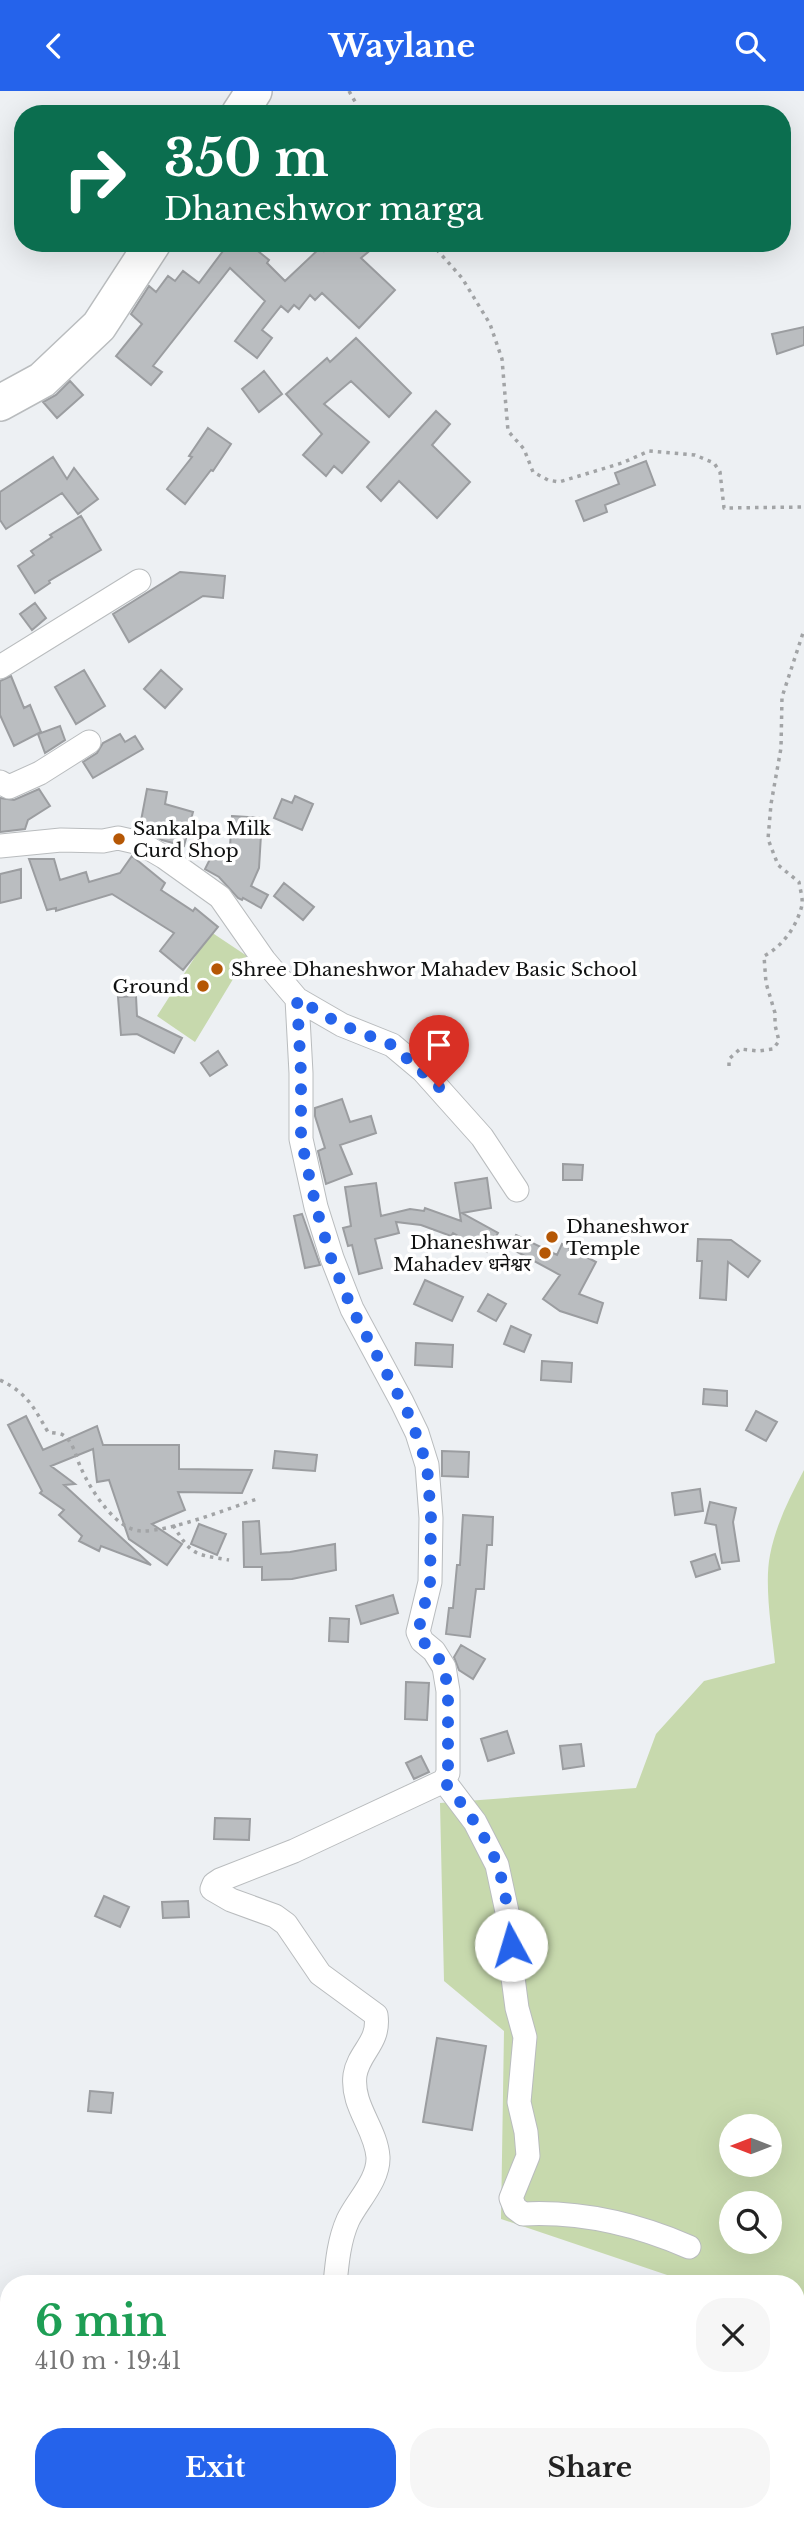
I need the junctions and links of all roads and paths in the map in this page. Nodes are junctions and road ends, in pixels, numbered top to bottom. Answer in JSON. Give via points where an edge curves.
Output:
{"nodes":[{"id":1,"x":147,"y":252,"type":"edge"},
{"id":2,"x":439,"y":252,"type":"edge"},
{"id":3,"x":0,"y":403,"type":"edge"},
{"id":4,"x":804,"y":507,"type":"edge"},
{"id":5,"x":139,"y":581,"type":"dead end"},
{"id":6,"x":804,"y":630,"type":"edge"},
{"id":7,"x":0,"y":667,"type":"edge"},
{"id":8,"x":89,"y":742,"type":"dead end"},
{"id":9,"x":0,"y":782,"type":"edge"},
{"id":10,"x":0,"y":846,"type":"edge"},
{"id":11,"x":297,"y":999,"type":"junction"},
{"id":12,"x":729,"y":1066,"type":"dead end"},
{"id":13,"x":517,"y":1190,"type":"dead end"},
{"id":14,"x":0,"y":1380,"type":"edge"},
{"id":15,"x":257,"y":1499,"type":"dead end"},
{"id":16,"x":173,"y":1525,"type":"junction"},
{"id":17,"x":229,"y":1560,"type":"dead end"},
{"id":18,"x":444,"y":1781,"type":"junction"},
{"id":19,"x":689,"y":2247,"type":"dead end"},
{"id":20,"x":336,"y":2275,"type":"edge"}],
"edges":[{"from":1,"to":3,"type":"main road","via":[[99,326],[42,380]]},
{"from":2,"to":4,"type":"path","via":[[462,278],[490,324],[502,359],[508,431],[524,449],[533,471],[559,482],[649,451],[695,455],[714,463],[720,472],[724,508]]},
{"from":5,"to":7,"type":"street"},
{"from":6,"to":12,"type":"path","via":[[782,697],[781,748],[768,839],[778,865],[799,882],[803,903],[787,938],[764,956],[779,1041],[773,1049],[740,1049],[729,1059]]},
{"from":8,"to":9,"type":"street","via":[[9,787]]},
{"from":10,"to":11,"type":"street","via":[[118,838],[140,843],[220,897]]},
{"from":11,"to":13,"type":"street","via":[[342,1025],[392,1045],[423,1071],[482,1137]]},
{"from":11,"to":18,"type":"street","via":[[301,1139],[316,1207],[352,1309],[407,1412],[427,1465],[430,1582],[418,1632],[444,1667],[448,1773]]},
{"from":14,"to":16,"type":"path","via":[[28,1398],[48,1432],[63,1435],[100,1502],[122,1524],[141,1531]]},
{"from":15,"to":16,"type":"path"},
{"from":16,"to":17,"type":"path","via":[[186,1547],[197,1555]]},
{"from":18,"to":19,"type":"street","via":[[475,1822],[497,1865],[509,1921],[517,2008],[525,2038],[519,2102],[527,2157],[511,2197],[515,2208],[523,2214],[608,2219]]},
{"from":18,"to":20,"type":"street","via":[[220,1880],[212,1889],[286,1924],[320,1974],[376,2015],[378,2027],[355,2078],[360,2111],[378,2157],[376,2170],[348,2220]]}]}
